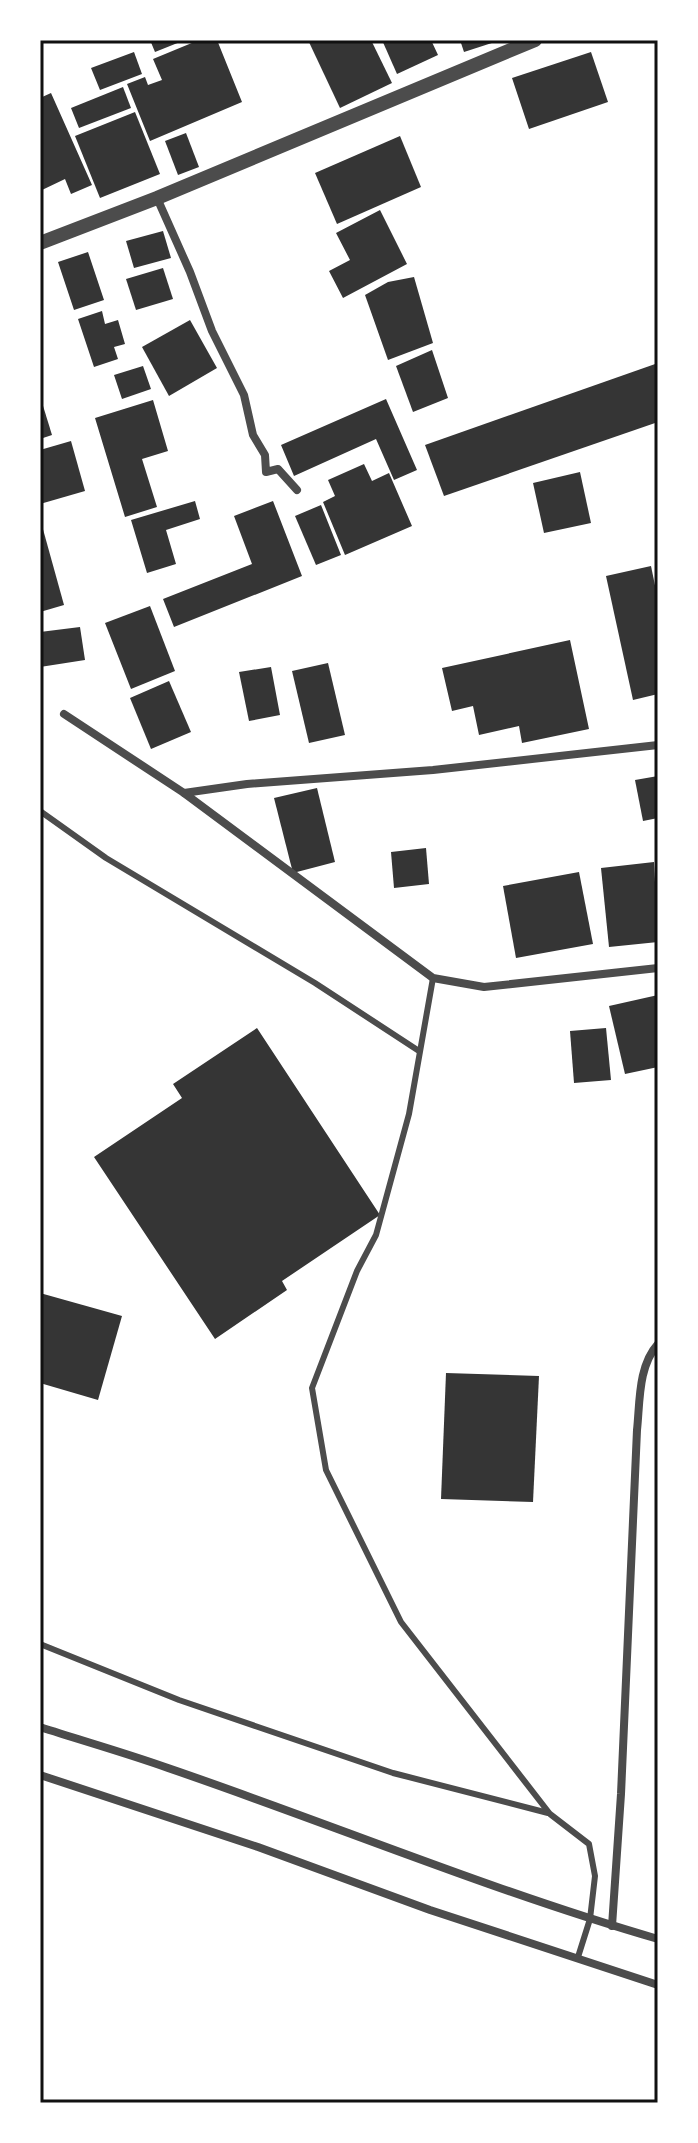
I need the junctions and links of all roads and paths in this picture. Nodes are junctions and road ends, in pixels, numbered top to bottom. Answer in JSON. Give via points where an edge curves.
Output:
{"nodes":[{"id":1,"x":535,"y":40,"type":"edge"},
{"id":2,"x":157,"y":198,"type":"junction"},
{"id":3,"x":40,"y":243,"type":"edge"},
{"id":4,"x":297,"y":490,"type":"dead end"},
{"id":5,"x":64,"y":714,"type":"dead end"},
{"id":6,"x":658,"y":745,"type":"edge"},
{"id":7,"x":184,"y":793,"type":"junction"},
{"id":8,"x":40,"y":811,"type":"edge"},
{"id":9,"x":658,"y":968,"type":"edge"},
{"id":10,"x":433,"y":978,"type":"junction"},
{"id":11,"x":419,"y":1051,"type":"junction"},
{"id":12,"x":658,"y":1344,"type":"edge"},
{"id":13,"x":40,"y":1644,"type":"edge"},
{"id":14,"x":40,"y":1727,"type":"edge"},
{"id":15,"x":40,"y":1775,"type":"edge"},
{"id":16,"x":550,"y":1814,"type":"junction"},
{"id":17,"x":590,"y":1919,"type":"junction"},
{"id":18,"x":612,"y":1926,"type":"junction"},
{"id":19,"x":658,"y":1939,"type":"edge"},
{"id":20,"x":578,"y":1957,"type":"junction"},
{"id":21,"x":658,"y":1985,"type":"edge"}],
"edges":[{"from":1,"to":2,"type":"street"},
{"from":2,"to":3,"type":"street"},
{"from":2,"to":4,"type":"street","via":[[244,395],[266,472],[278,469]]},
{"from":5,"to":7,"type":"street"},
{"from":6,"to":7,"type":"street"},
{"from":7,"to":10,"type":"street"},
{"from":8,"to":11,"type":"lane","via":[[106,858]]},
{"from":9,"to":10,"type":"street","via":[[484,987]]},
{"from":10,"to":11,"type":"lane"},
{"from":11,"to":16,"type":"lane","via":[[409,1114],[376,1235],[312,1388],[326,1470],[401,1622]]},
{"from":12,"to":18,"type":"street","via":[[643,1374],[637,1430]]},
{"from":13,"to":16,"type":"lane","via":[[179,1700],[393,1773]]},
{"from":14,"to":17,"type":"street","via":[[168,1767]]},
{"from":15,"to":20,"type":"street"},
{"from":16,"to":17,"type":"lane","via":[[589,1844],[595,1876]]},
{"from":17,"to":18,"type":"street"},
{"from":17,"to":20,"type":"lane"},
{"from":18,"to":19,"type":"street"},
{"from":20,"to":21,"type":"street"}]}
